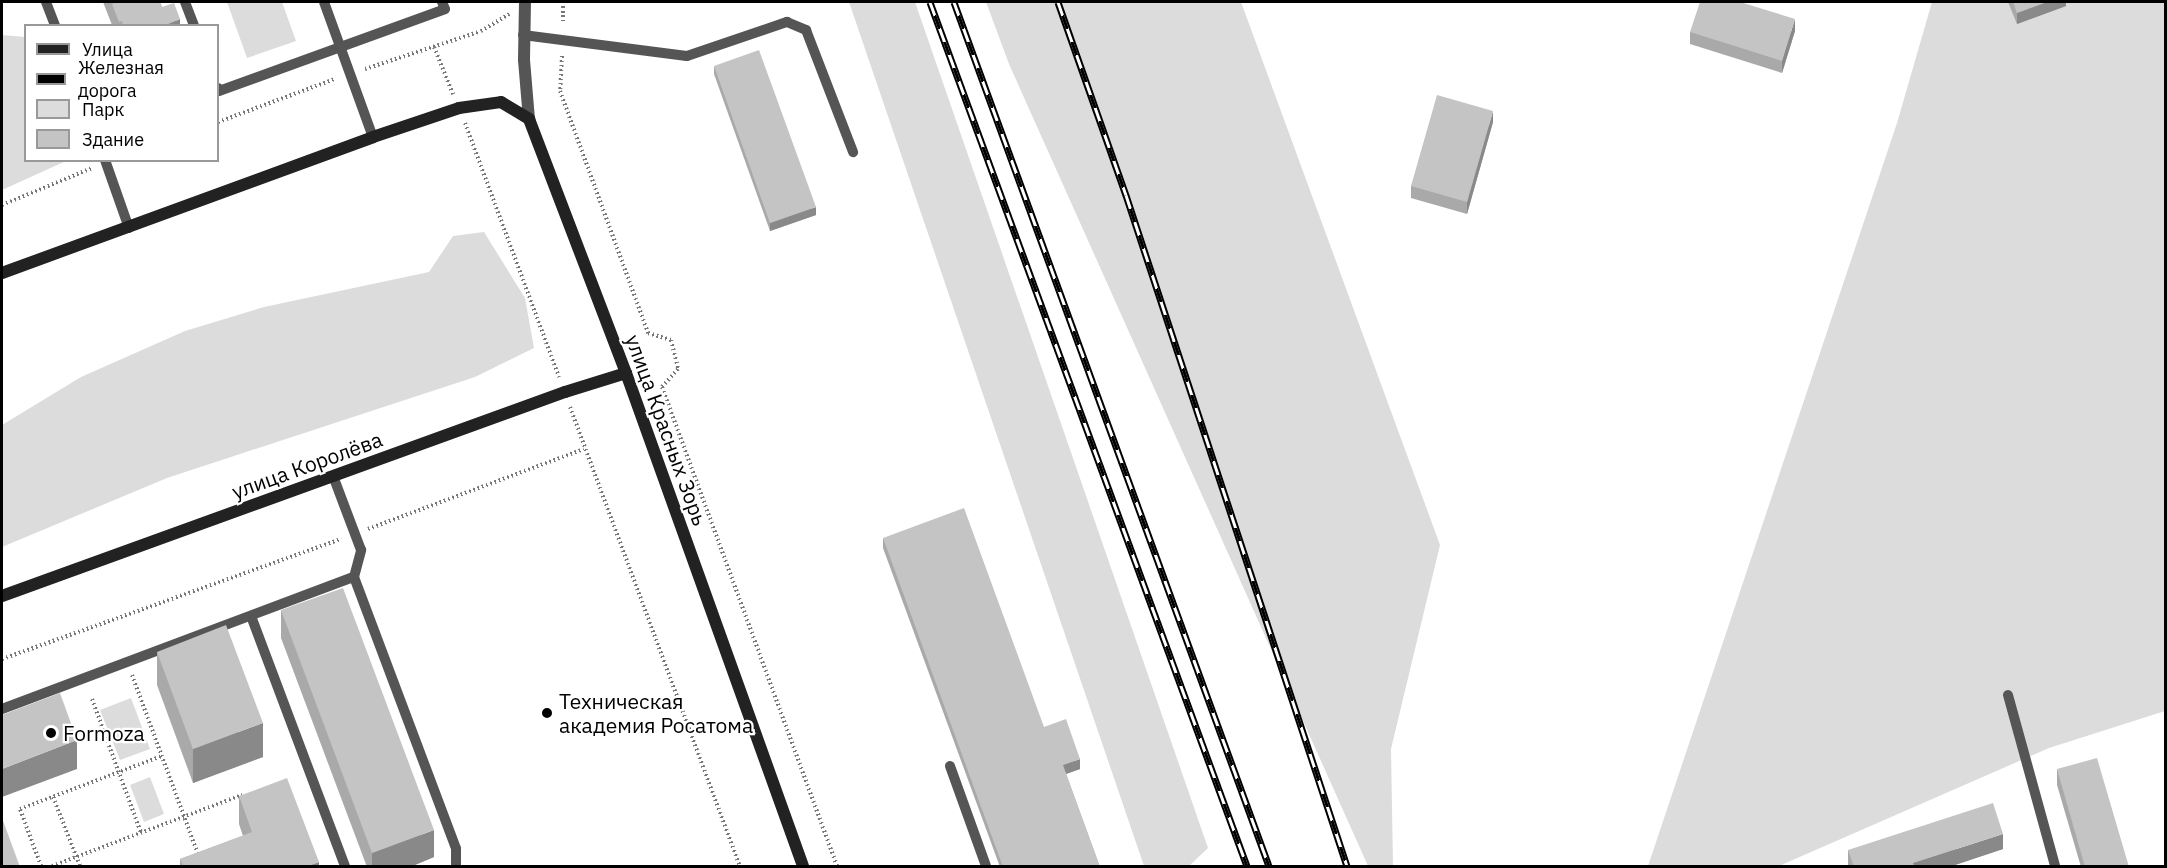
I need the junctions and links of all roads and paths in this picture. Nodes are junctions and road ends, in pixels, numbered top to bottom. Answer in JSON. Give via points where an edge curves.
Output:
{"nodes":[{"id":1,"x":46,"y":2,"type":"edge"},
{"id":2,"x":185,"y":2,"type":"edge"},
{"id":3,"x":324,"y":2,"type":"edge"},
{"id":4,"x":442,"y":2,"type":"edge"},
{"id":5,"x":563,"y":2,"type":"edge"},
{"id":6,"x":525,"y":3,"type":"edge"},
{"id":7,"x":54,"y":24,"type":"edge"},
{"id":8,"x":193,"y":24,"type":"edge"},
{"id":9,"x":523,"y":35,"type":"junction"},
{"id":10,"x":563,"y":40,"type":"junction"},
{"id":11,"x":341,"y":47,"type":"junction"},
{"id":12,"x":434,"y":47,"type":"junction"},
{"id":13,"x":351,"y":73,"type":"junction"},
{"id":14,"x":219,"y":91,"type":"edge"},
{"id":15,"x":459,"y":108,"type":"junction"},
{"id":16,"x":529,"y":119,"type":"junction"},
{"id":17,"x":219,"y":122,"type":"edge"},
{"id":18,"x":373,"y":137,"type":"junction"},
{"id":19,"x":853,"y":152,"type":"dead end"},
{"id":20,"x":104,"y":162,"type":"edge"},
{"id":21,"x":106,"y":162,"type":"edge"},
{"id":22,"x":2,"y":205,"type":"edge"},
{"id":23,"x":129,"y":228,"type":"junction"},
{"id":24,"x":2,"y":273,"type":"edge"},
{"id":25,"x":626,"y":373,"type":"junction"},
{"id":26,"x":565,"y":392,"type":"junction"},
{"id":27,"x":584,"y":449,"type":"junction"},
{"id":28,"x":333,"y":476,"type":"junction"},
{"id":29,"x":355,"y":534,"type":"junction"},
{"id":30,"x":354,"y":577,"type":"junction"},
{"id":31,"x":2,"y":596,"type":"edge"},
{"id":32,"x":252,"y":616,"type":"junction"},
{"id":33,"x":2,"y":659,"type":"edge"},
{"id":34,"x":127,"y":662,"type":"junction"},
{"id":35,"x":2008,"y":695,"type":"dead end"},
{"id":36,"x":92,"y":699,"type":"dead end"},
{"id":37,"x":2,"y":709,"type":"edge"},
{"id":38,"x":162,"y":756,"type":"junction"},
{"id":39,"x":950,"y":766,"type":"dead end"},
{"id":40,"x":119,"y":772,"type":"junction"},
{"id":41,"x":247,"y":794,"type":"edge"},
{"id":42,"x":53,"y":797,"type":"junction"},
{"id":43,"x":184,"y":817,"type":"junction"},
{"id":44,"x":141,"y":833,"type":"junction"},
{"id":45,"x":76,"y":857,"type":"junction"},
{"id":46,"x":195,"y":864,"type":"edge"},
{"id":47,"x":41,"y":867,"type":"edge"},
{"id":48,"x":52,"y":867,"type":"edge"},
{"id":49,"x":80,"y":867,"type":"edge"},
{"id":50,"x":345,"y":867,"type":"edge"},
{"id":51,"x":456,"y":867,"type":"edge"},
{"id":52,"x":740,"y":867,"type":"edge"},
{"id":53,"x":803,"y":867,"type":"edge"},
{"id":54,"x":837,"y":867,"type":"edge"},
{"id":55,"x":986,"y":867,"type":"edge"},
{"id":56,"x":2055,"y":867,"type":"edge"}],
"edges":[{"from":1,"to":7,"type":"lane"},
{"from":2,"to":8,"type":"lane"},
{"from":3,"to":11,"type":"lane"},
{"from":4,"to":11,"type":"lane","via":[[445,9]]},
{"from":5,"to":10,"type":"path"},
{"from":6,"to":9,"type":"street","name":"улица Красных Зорь"},
{"from":6,"to":12,"type":"path","via":[[481,31]]},
{"from":9,"to":10,"type":"lane"},
{"from":9,"to":16,"type":"street","name":"улица Красных Зорь"},
{"from":10,"to":19,"type":"lane","via":[[687,56],[788,22],[806,30]]},
{"from":10,"to":54,"type":"path","via":[[560,91],[648,333],[671,340],[678,369],[662,387]]},
{"from":11,"to":13,"type":"lane"},
{"from":11,"to":14,"type":"lane"},
{"from":12,"to":13,"type":"path"},
{"from":12,"to":15,"type":"path"},
{"from":13,"to":17,"type":"path"},
{"from":13,"to":18,"type":"lane"},
{"from":15,"to":16,"type":"street","via":[[501,102]]},
{"from":15,"to":18,"type":"street"},
{"from":15,"to":26,"type":"path"},
{"from":16,"to":25,"type":"street","name":"улица Красных Зорь"},
{"from":18,"to":23,"type":"street"},
{"from":20,"to":22,"type":"path"},
{"from":21,"to":23,"type":"lane"},
{"from":23,"to":24,"type":"street"},
{"from":25,"to":26,"type":"street","name":"улица Королёва"},
{"from":25,"to":53,"type":"street","name":"улица Красных Зорь"},
{"from":26,"to":27,"type":"path"},
{"from":26,"to":28,"type":"street","name":"улица Королёва"},
{"from":27,"to":29,"type":"path"},
{"from":27,"to":52,"type":"path"},
{"from":28,"to":29,"type":"lane"},
{"from":28,"to":31,"type":"street","name":"улица Королёва"},
{"from":29,"to":30,"type":"lane","via":[[361,550]]},
{"from":29,"to":33,"type":"path"},
{"from":30,"to":32,"type":"lane"},
{"from":30,"to":51,"type":"lane","via":[[456,849]]},
{"from":32,"to":34,"type":"lane"},
{"from":32,"to":50,"type":"lane"},
{"from":34,"to":37,"type":"lane"},
{"from":34,"to":38,"type":"path"},
{"from":35,"to":56,"type":"lane"},
{"from":36,"to":40,"type":"path"},
{"from":38,"to":40,"type":"path"},
{"from":38,"to":43,"type":"path"},
{"from":39,"to":55,"type":"lane"},
{"from":40,"to":42,"type":"path"},
{"from":40,"to":44,"type":"path"},
{"from":41,"to":43,"type":"path"},
{"from":42,"to":45,"type":"path"},
{"from":42,"to":47,"type":"path","via":[[20,809]]},
{"from":43,"to":44,"type":"path"},
{"from":43,"to":46,"type":"path","via":[[201,862]]},
{"from":44,"to":45,"type":"path"},
{"from":45,"to":48,"type":"path"},
{"from":45,"to":49,"type":"path"}]}
